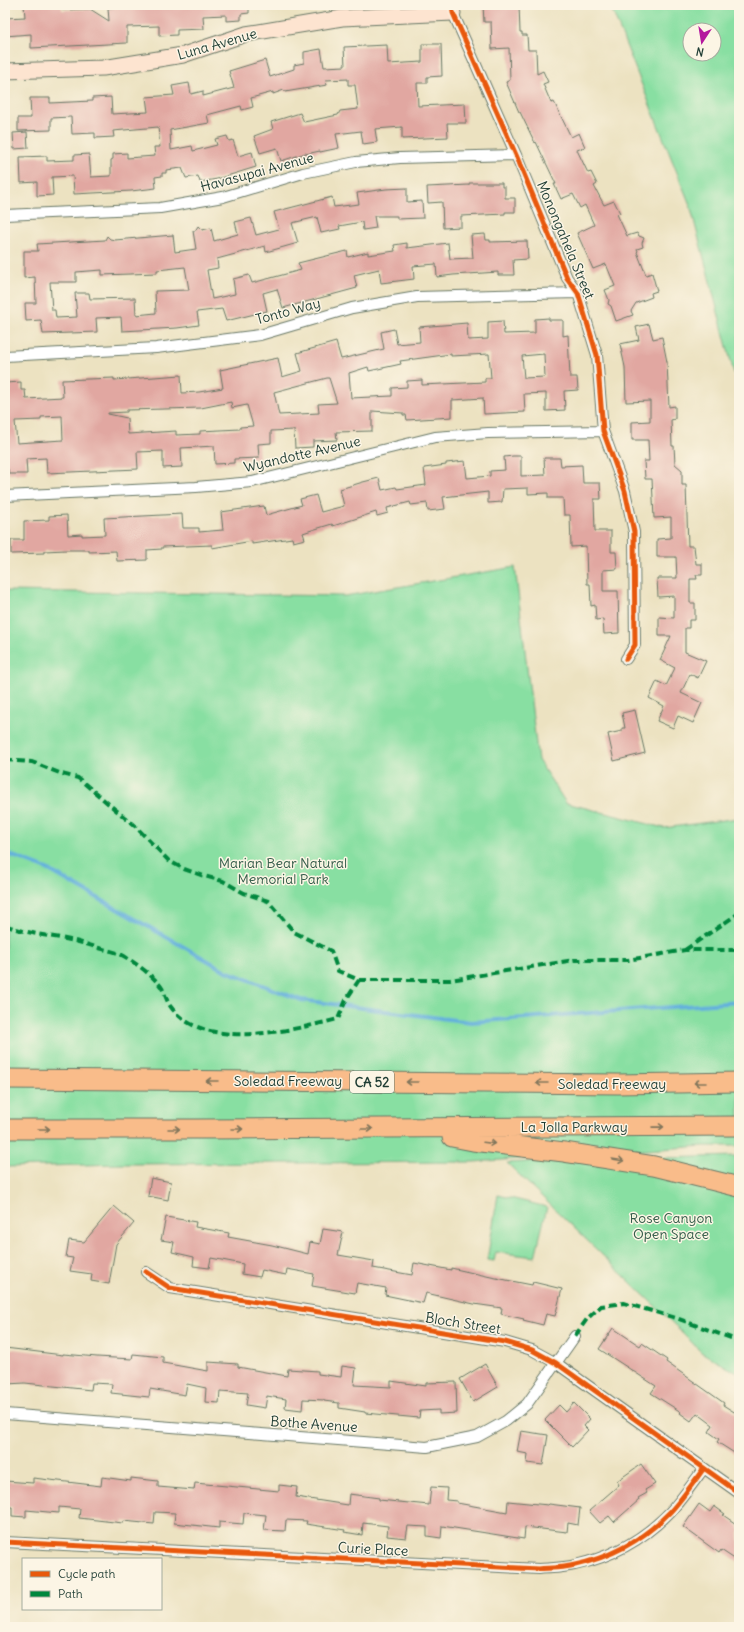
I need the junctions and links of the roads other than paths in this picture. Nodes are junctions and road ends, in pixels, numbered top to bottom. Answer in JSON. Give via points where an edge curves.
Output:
{"nodes":[{"id":1,"x":452,"y":9,"type":"edge"},
{"id":2,"x":5,"y":71,"type":"edge"},
{"id":3,"x":516,"y":155,"type":"junction"},
{"id":4,"x":5,"y":215,"type":"edge"},
{"id":5,"x":578,"y":293,"type":"junction"},
{"id":6,"x":5,"y":356,"type":"edge"},
{"id":7,"x":604,"y":431,"type":"junction"},
{"id":8,"x":5,"y":496,"type":"edge"},
{"id":9,"x":626,"y":659,"type":"dead end"},
{"id":10,"x":5,"y":1079,"type":"edge"},
{"id":11,"x":739,"y":1082,"type":"edge"},
{"id":12,"x":739,"y":1126,"type":"edge"},
{"id":13,"x":409,"y":1128,"type":"junction"},
{"id":14,"x":5,"y":1129,"type":"edge"},
{"id":15,"x":739,"y":1187,"type":"edge"},
{"id":16,"x":146,"y":1272,"type":"dead end"},
{"id":17,"x":575,"y":1336,"type":"dead end"},
{"id":18,"x":556,"y":1363,"type":"junction"},
{"id":19,"x":5,"y":1414,"type":"edge"},
{"id":20,"x":704,"y":1468,"type":"junction"},
{"id":21,"x":739,"y":1492,"type":"edge"},
{"id":22,"x":5,"y":1542,"type":"edge"}],
"edges":[{"from":1,"to":2,"type":"street","name":"Luna Avenue","via":[[342,18],[246,34],[183,55],[103,68]]},
{"from":1,"to":3,"type":"street","name":"Monongahela Street"},
{"from":3,"to":4,"type":"street","name":"Havasupai Avenue","via":[[400,158],[356,162],[303,173],[223,198],[160,208]]},
{"from":3,"to":5,"type":"street","name":"Monongahela Street","via":[[567,278]]},
{"from":5,"to":6,"type":"street","name":"Tonto Way","via":[[417,297],[352,308],[260,335],[156,348]]},
{"from":5,"to":7,"type":"street","name":"Monongahela Street","via":[[596,355]]},
{"from":7,"to":8,"type":"street","name":"Wyandotte Avenue","via":[[488,433],[435,437],[252,482]]},
{"from":7,"to":9,"type":"street","name":"Monongahela Street","via":[[625,491],[634,532],[635,644]]},
{"from":11,"to":10,"type":"highway","name":"Soledad Freeway","number":"CA 52","one_way":true,"via":[[618,1084]]},
{"from":13,"to":12,"type":"highway","name":"La Jolla Parkway","one_way":true},
{"from":14,"to":13,"type":"highway","one_way":true},
{"from":13,"to":15,"type":"highway","one_way":true,"via":[[473,1141],[654,1166]]},
{"from":16,"to":18,"type":"street","name":"Bloch Street","via":[[170,1288],[505,1342],[532,1350]]},
{"from":17,"to":18,"type":"street","name":"Bothe Avenue"},
{"from":18,"to":19,"type":"street","name":"Bothe Avenue","via":[[527,1404],[506,1421],[477,1437],[427,1447]]},
{"from":18,"to":20,"type":"street","name":"Bloch Street"},
{"from":20,"to":21,"type":"street","name":"Bloch Street"},
{"from":20,"to":22,"type":"street","name":"Curie Place","via":[[670,1512],[632,1543],[609,1555],[575,1565],[539,1569]]}]}
